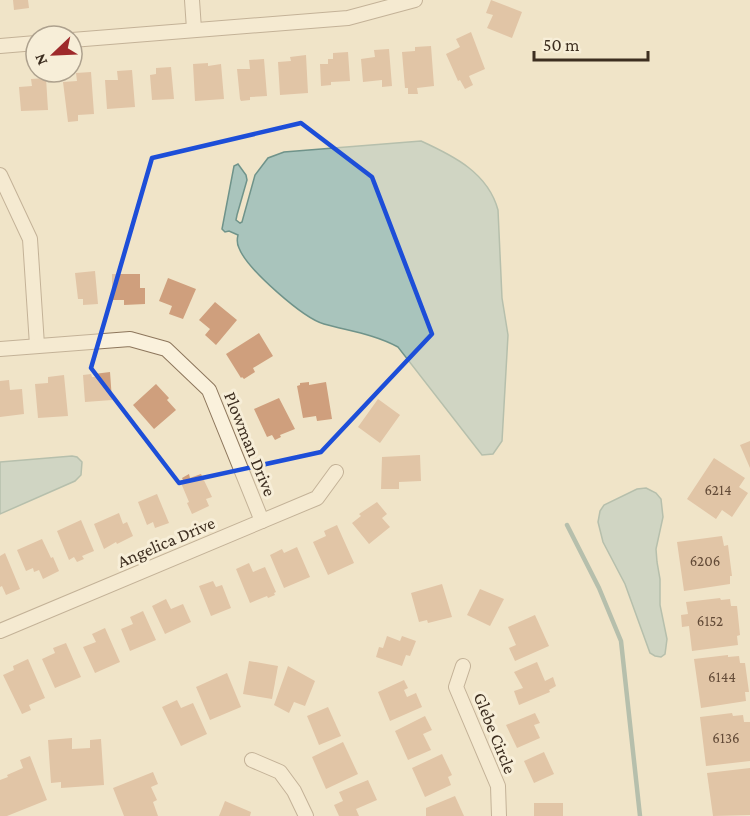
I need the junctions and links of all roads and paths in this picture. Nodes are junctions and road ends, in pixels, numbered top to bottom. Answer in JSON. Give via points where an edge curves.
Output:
{"nodes":[{"id":1,"x":192,"y":0,"type":"edge"},
{"id":2,"x":415,"y":0,"type":"edge"},
{"id":3,"x":194,"y":30,"type":"junction"},
{"id":4,"x":84,"y":39,"type":"edge"},
{"id":5,"x":24,"y":44,"type":"edge"},
{"id":6,"x":0,"y":46,"type":"edge"},
{"id":7,"x":0,"y":175,"type":"edge"},
{"id":8,"x":37,"y":345,"type":"junction"},
{"id":9,"x":0,"y":349,"type":"edge"},
{"id":10,"x":336,"y":472,"type":"dead end"},
{"id":11,"x":262,"y":521,"type":"junction"},
{"id":12,"x":0,"y":631,"type":"edge"},
{"id":13,"x":463,"y":666,"type":"dead end"},
{"id":14,"x":252,"y":760,"type":"dead end"},
{"id":15,"x":306,"y":816,"type":"edge"},
{"id":16,"x":499,"y":816,"type":"edge"}],
"edges":[{"from":1,"to":3,"type":"street"},
{"from":2,"to":3,"type":"street","via":[[348,18]]},
{"from":3,"to":4,"type":"street"},
{"from":5,"to":6,"type":"street"},
{"from":7,"to":8,"type":"street","via":[[30,239]]},
{"from":8,"to":9,"type":"street","name":"Plowman Drive"},
{"from":8,"to":11,"type":"street","name":"Plowman Drive","via":[[130,339],[166,350],[209,390]]},
{"from":10,"to":11,"type":"street","name":"Angelica Drive","via":[[317,498]]},
{"from":11,"to":12,"type":"street","name":"Angelica Drive"},
{"from":13,"to":16,"type":"street","name":"Glebe Circle","via":[[456,687],[498,786]]},
{"from":14,"to":15,"type":"street","via":[[280,772]]}]}
